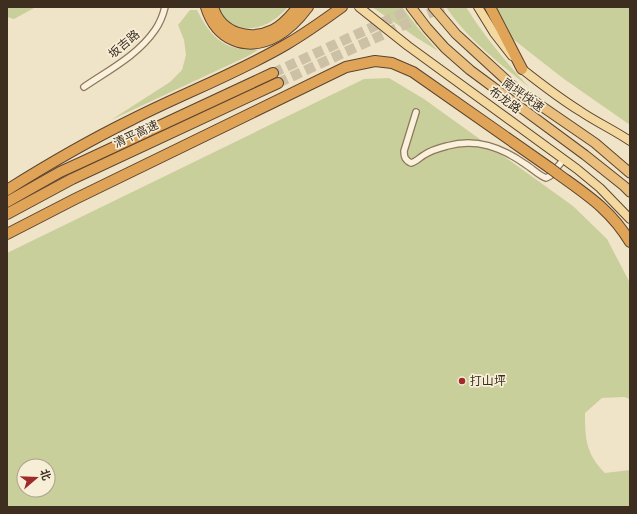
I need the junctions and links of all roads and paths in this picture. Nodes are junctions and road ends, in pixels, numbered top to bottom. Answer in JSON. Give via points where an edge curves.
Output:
{"nodes":[{"id":1,"x":166,"y":7,"type":"edge"},
{"id":2,"x":206,"y":7,"type":"edge"},
{"id":3,"x":213,"y":7,"type":"edge"},
{"id":4,"x":342,"y":7,"type":"edge"},
{"id":5,"x":359,"y":7,"type":"edge"},
{"id":6,"x":410,"y":7,"type":"edge"},
{"id":7,"x":433,"y":7,"type":"edge"},
{"id":8,"x":478,"y":7,"type":"edge"},
{"id":9,"x":490,"y":7,"type":"edge"},
{"id":10,"x":304,"y":8,"type":"edge"},
{"id":11,"x":522,"y":69,"type":"junction"},
{"id":12,"x":273,"y":73,"type":"tunnel mouth"},
{"id":13,"x":278,"y":83,"type":"tunnel mouth"},
{"id":14,"x":84,"y":87,"type":"dead end"},
{"id":15,"x":416,"y":112,"type":"dead end"},
{"id":16,"x":630,"y":141,"type":"edge"},
{"id":17,"x":564,"y":159,"type":"junction"},
{"id":18,"x":630,"y":173,"type":"edge"},
{"id":19,"x":7,"y":190,"type":"edge"},
{"id":20,"x":630,"y":192,"type":"edge"},
{"id":21,"x":7,"y":202,"type":"edge"},
{"id":22,"x":7,"y":214,"type":"edge"},
{"id":23,"x":630,"y":219,"type":"edge"},
{"id":24,"x":7,"y":234,"type":"edge"},
{"id":25,"x":630,"y":242,"type":"edge"}],
"edges":[{"from":1,"to":14,"type":"street","name":"坂吉路","via":[[156,30],[139,48]]},
{"from":2,"to":10,"type":"highway","via":[[211,20],[221,33],[233,40],[247,43],[262,42],[277,36],[299,19]]},
{"from":3,"to":10,"type":"highway","via":[[215,14],[226,27],[247,35],[274,29]]},
{"from":4,"to":19,"type":"highway","via":[[286,45],[54,160]]},
{"from":5,"to":17,"type":"main road","name":"布龙路","via":[[408,46]]},
{"from":6,"to":20,"type":"highway","name":"南坪快速","via":[[445,48],[470,70],[585,155]]},
{"from":7,"to":18,"type":"highway","name":"南坪快速","via":[[456,34],[515,88],[595,143]]},
{"from":8,"to":11,"type":"main road"},
{"from":9,"to":11,"type":"highway"},
{"from":11,"to":16,"type":"main road","via":[[552,93]]},
{"from":12,"to":21,"type":"highway","name":"清平高速","via":[[71,167]]},
{"from":13,"to":22,"type":"highway","name":"清平高速","via":[[72,179]]},
{"from":15,"to":17,"type":"street","via":[[404,151],[406,161],[411,163],[440,148],[473,142],[483,143],[514,156],[546,178]]},
{"from":17,"to":23,"type":"main road","name":"布龙路","via":[[600,188]]},
{"from":24,"to":25,"type":"highway","via":[[346,67],[376,61],[392,62],[413,72],[554,171],[603,208]]}]}
